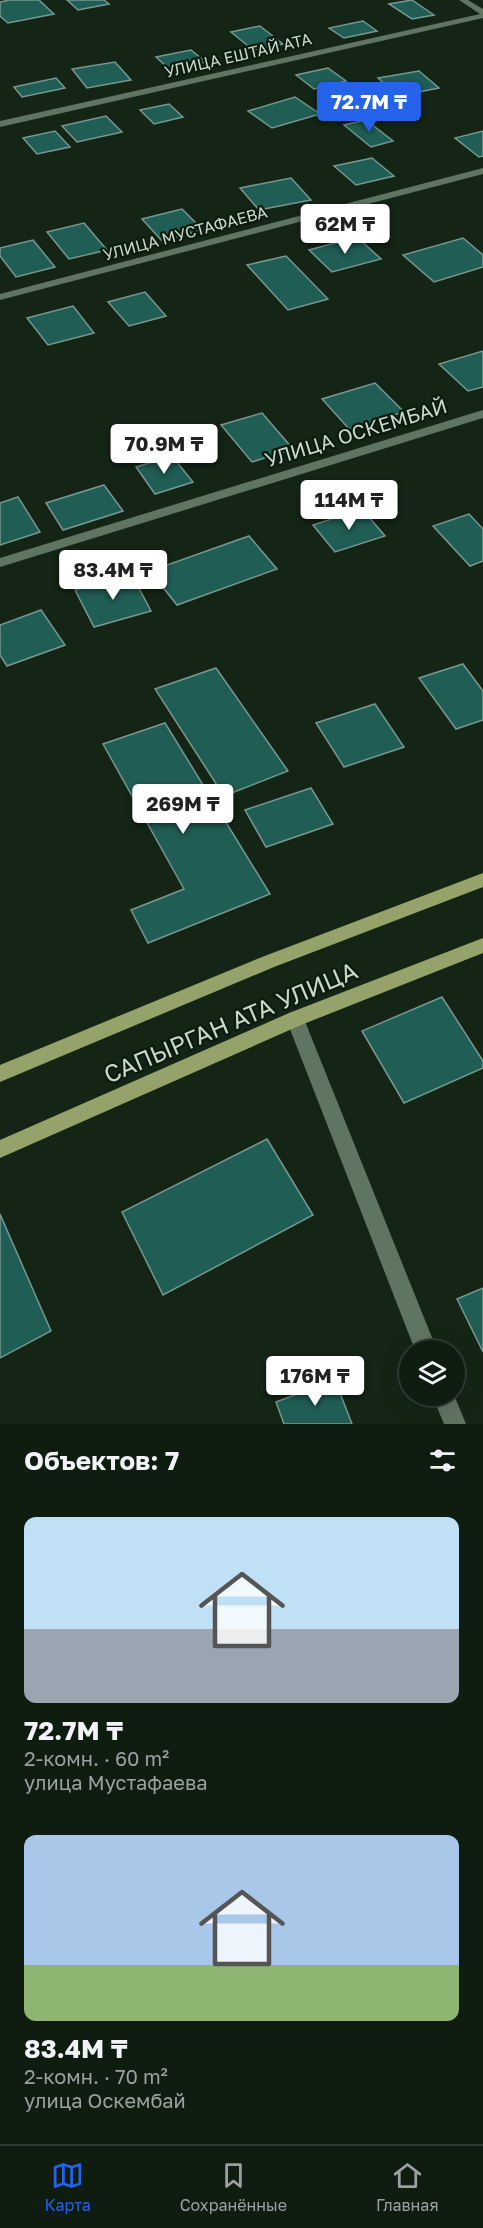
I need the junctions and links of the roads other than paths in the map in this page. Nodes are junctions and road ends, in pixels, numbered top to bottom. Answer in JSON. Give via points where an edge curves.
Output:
{"nodes":[{"id":1,"x":463,"y":0,"type":"edge"},
{"id":2,"x":483,"y":14,"type":"edge"},
{"id":3,"x":0,"y":124,"type":"edge"},
{"id":4,"x":483,"y":171,"type":"edge"},
{"id":5,"x":0,"y":297,"type":"edge"},
{"id":6,"x":483,"y":414,"type":"edge"},
{"id":7,"x":0,"y":563,"type":"edge"},
{"id":8,"x":483,"y":880,"type":"edge"},
{"id":9,"x":483,"y":945,"type":"edge"},
{"id":10,"x":295,"y":1019,"type":"junction"},
{"id":11,"x":0,"y":1074,"type":"edge"},
{"id":12,"x":0,"y":1149,"type":"edge"},
{"id":13,"x":422,"y":1340,"type":"edge"},
{"id":14,"x":448,"y":1406,"type":"edge"},
{"id":15,"x":455,"y":1424,"type":"edge"}],
"edges":[{"from":1,"to":2,"type":"street"},
{"from":2,"to":3,"type":"street","name":"УЛИЦА ЕШТАЙ АТА"},
{"from":4,"to":5,"type":"street","name":"УЛИЦА МУСТАФАЕВА"},
{"from":6,"to":7,"type":"street","name":"УЛИЦА ОСКЕМБАЙ"},
{"from":8,"to":11,"type":"main road","name":"САПЫРГАН АТА УЛИЦА","via":[[268,962]]},
{"from":9,"to":10,"type":"main road","name":"САПЫРГАН АТА УЛИЦА"},
{"from":10,"to":12,"type":"main road","name":"САПЫРГАН АТА УЛИЦА"},
{"from":10,"to":13,"type":"street"},
{"from":14,"to":15,"type":"street"}]}
